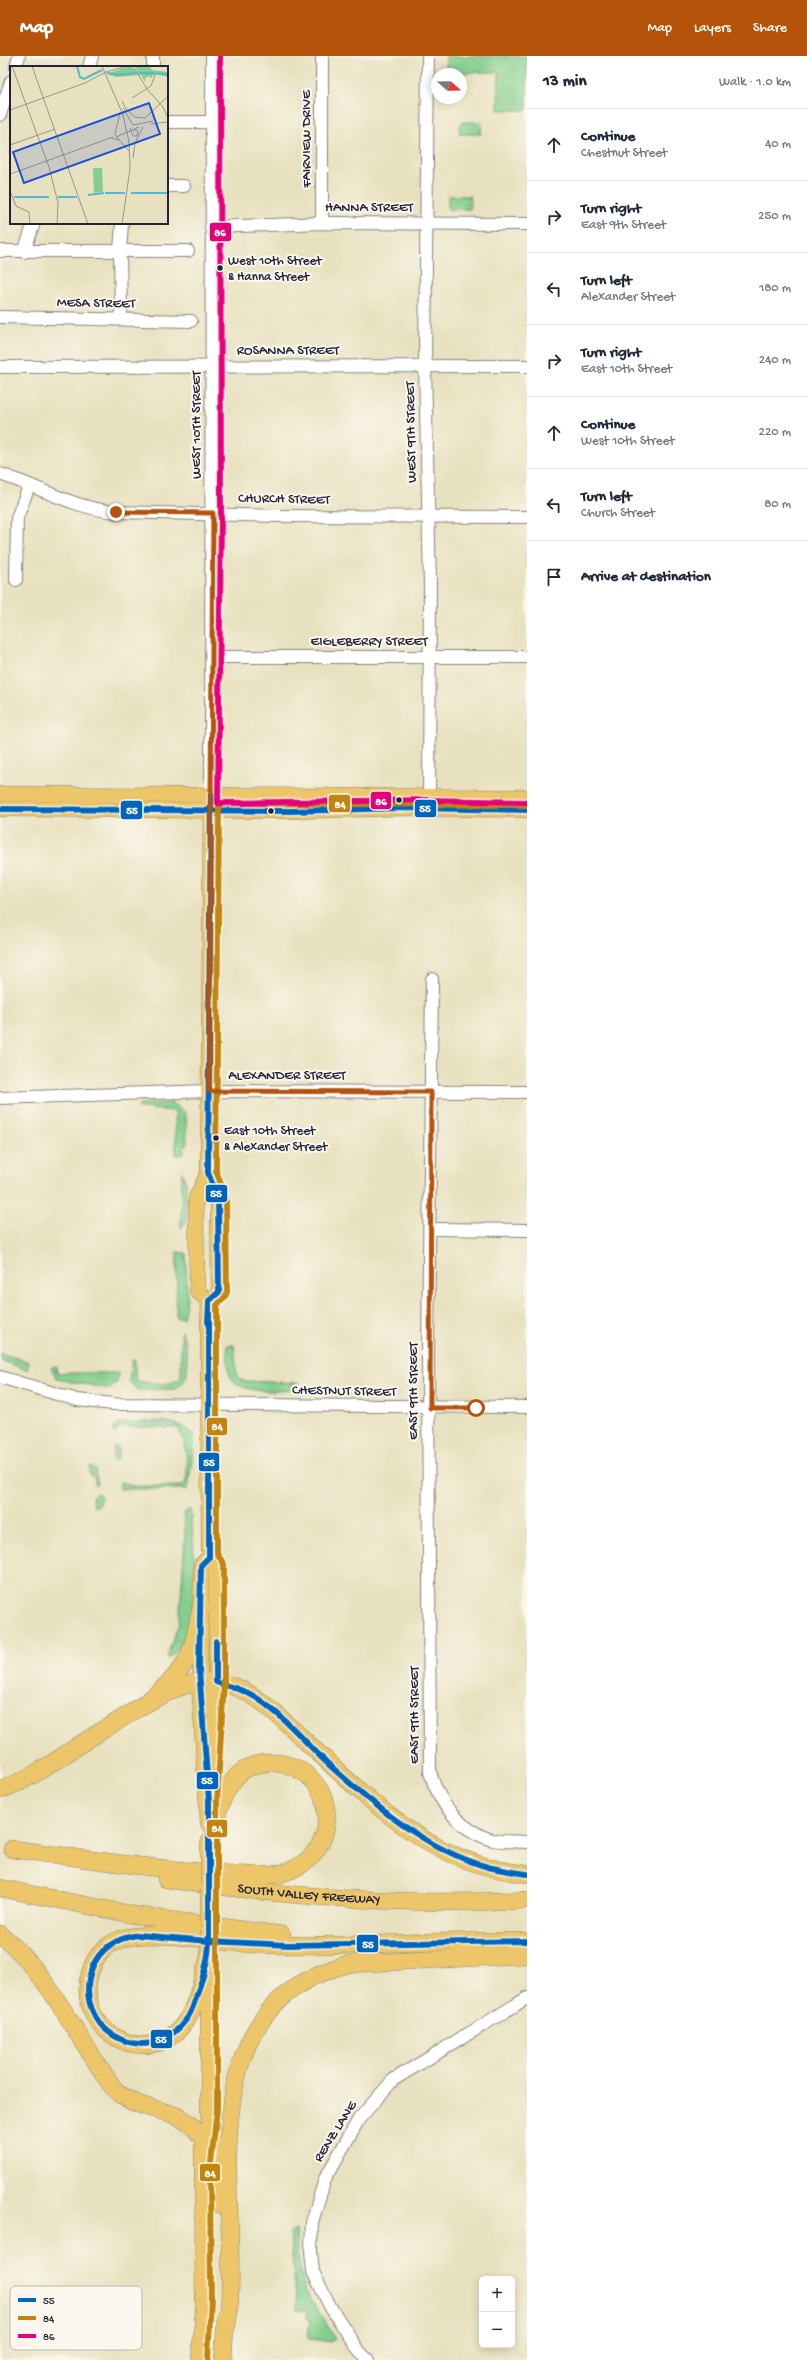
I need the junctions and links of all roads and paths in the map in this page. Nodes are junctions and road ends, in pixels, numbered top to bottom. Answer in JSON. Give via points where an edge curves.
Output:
{"nodes":[{"id":1,"x":19,"y":56,"type":"edge"},
{"id":2,"x":92,"y":56,"type":"edge"},
{"id":3,"x":212,"y":56,"type":"edge"},
{"id":4,"x":322,"y":56,"type":"edge"},
{"id":5,"x":428,"y":56,"type":"edge"},
{"id":6,"x":16,"y":66,"type":"edge"},
{"id":7,"x":88,"y":66,"type":"edge"},
{"id":8,"x":10,"y":84,"type":"edge"},
{"id":9,"x":0,"y":115,"type":"edge"},
{"id":10,"x":168,"y":122,"type":"edge"},
{"id":11,"x":212,"y":122,"type":"junction"},
{"id":12,"x":168,"y":186,"type":"edge"},
{"id":13,"x":184,"y":186,"type":"dead end"},
{"id":14,"x":322,"y":223,"type":"junction"},
{"id":15,"x":428,"y":223,"type":"junction"},
{"id":16,"x":34,"y":224,"type":"edge"},
{"id":17,"x":122,"y":224,"type":"edge"},
{"id":18,"x":527,"y":224,"type":"edge"},
{"id":19,"x":212,"y":227,"type":"junction"},
{"id":20,"x":0,"y":251,"type":"edge"},
{"id":21,"x":120,"y":251,"type":"junction"},
{"id":22,"x":188,"y":251,"type":"dead end"},
{"id":23,"x":24,"y":252,"type":"junction"},
{"id":24,"x":0,"y":317,"type":"edge"},
{"id":25,"x":121,"y":319,"type":"junction"},
{"id":26,"x":191,"y":321,"type":"dead end"},
{"id":27,"x":212,"y":366,"type":"junction"},
{"id":28,"x":425,"y":366,"type":"junction"},
{"id":29,"x":527,"y":366,"type":"edge"},
{"id":30,"x":0,"y":367,"type":"edge"},
{"id":31,"x":0,"y":474,"type":"edge"},
{"id":32,"x":29,"y":486,"type":"junction"},
{"id":33,"x":213,"y":513,"type":"junction"},
{"id":34,"x":527,"y":516,"type":"edge"},
{"id":35,"x":428,"y":517,"type":"junction"},
{"id":36,"x":16,"y":580,"type":"dead end"},
{"id":37,"x":430,"y":656,"type":"junction"},
{"id":38,"x":212,"y":657,"type":"junction"},
{"id":39,"x":527,"y":657,"type":"edge"},
{"id":40,"x":0,"y":794,"type":"edge"},
{"id":41,"x":211,"y":795,"type":"junction"},
{"id":42,"x":527,"y":797,"type":"edge"},
{"id":43,"x":429,"y":803,"type":"junction"},
{"id":44,"x":0,"y":809,"type":"edge"},
{"id":45,"x":527,"y":810,"type":"edge"},
{"id":46,"x":210,"y":811,"type":"junction"},
{"id":47,"x":432,"y":979,"type":"dead end"},
{"id":48,"x":209,"y":1091,"type":"junction"},
{"id":49,"x":431,"y":1092,"type":"junction"},
{"id":50,"x":527,"y":1092,"type":"edge"},
{"id":51,"x":0,"y":1098,"type":"edge"},
{"id":52,"x":208,"y":1173,"type":"junction"},
{"id":53,"x":431,"y":1229,"type":"junction"},
{"id":54,"x":527,"y":1230,"type":"edge"},
{"id":55,"x":209,"y":1301,"type":"junction"},
{"id":56,"x":0,"y":1377,"type":"edge"},
{"id":57,"x":208,"y":1405,"type":"junction"},
{"id":58,"x":527,"y":1407,"type":"edge"},
{"id":59,"x":430,"y":1408,"type":"junction"},
{"id":60,"x":209,"y":1557,"type":"junction"},
{"id":61,"x":201,"y":1606,"type":"junction"},
{"id":62,"x":208,"y":1682,"type":"junction"},
{"id":63,"x":132,"y":1712,"type":"junction"},
{"id":64,"x":0,"y":1790,"type":"edge"},
{"id":65,"x":527,"y":1842,"type":"edge"},
{"id":66,"x":209,"y":1845,"type":"junction"},
{"id":67,"x":6,"y":1847,"type":"edge"},
{"id":68,"x":527,"y":1874,"type":"edge"},
{"id":69,"x":0,"y":1888,"type":"edge"},
{"id":70,"x":527,"y":1900,"type":"edge"},
{"id":71,"x":0,"y":1934,"type":"edge"},
{"id":72,"x":527,"y":1941,"type":"edge"},
{"id":73,"x":432,"y":1942,"type":"junction"},
{"id":74,"x":527,"y":1955,"type":"edge"},
{"id":75,"x":209,"y":1957,"type":"junction"},
{"id":76,"x":527,"y":1998,"type":"edge"},
{"id":77,"x":157,"y":2110,"type":"junction"},
{"id":78,"x":209,"y":2110,"type":"junction"},
{"id":79,"x":203,"y":2139,"type":"junction"},
{"id":80,"x":227,"y":2326,"type":"junction"},
{"id":81,"x":361,"y":2356,"type":"edge"},
{"id":82,"x":200,"y":2360,"type":"edge"},
{"id":83,"x":223,"y":2360,"type":"edge"},
{"id":84,"x":368,"y":2360,"type":"edge"}],
"edges":[{"from":1,"to":6,"type":"street"},
{"from":2,"to":7,"type":"street"},
{"from":3,"to":11,"type":"street","name":"WEST 10TH STREET"},
{"from":4,"to":14,"type":"street","name":"FAIRVIEW DRIVE"},
{"from":5,"to":15,"type":"street","name":"WEST 9TH STREET"},
{"from":8,"to":9,"type":"street"},
{"from":10,"to":11,"type":"street"},
{"from":11,"to":19,"type":"street","name":"WEST 10TH STREET"},
{"from":12,"to":13,"type":"street"},
{"from":14,"to":15,"type":"street","name":"HANNA STREET"},
{"from":14,"to":19,"type":"street","name":"HANNA STREET"},
{"from":15,"to":18,"type":"street","name":"HANNA STREET"},
{"from":15,"to":28,"type":"street","name":"WEST 9TH STREET"},
{"from":16,"to":23,"type":"street"},
{"from":17,"to":21,"type":"street"},
{"from":19,"to":27,"type":"street","name":"WEST 10TH STREET"},
{"from":20,"to":23,"type":"street"},
{"from":21,"to":22,"type":"street"},
{"from":21,"to":23,"type":"street"},
{"from":21,"to":25,"type":"street"},
{"from":24,"to":25,"type":"street","name":"MESA STREET"},
{"from":25,"to":26,"type":"street","name":"MESA STREET"},
{"from":27,"to":28,"type":"street","name":"ROSANNA STREET"},
{"from":27,"to":30,"type":"street","name":"ROSANNA STREET"},
{"from":27,"to":33,"type":"street","name":"WEST 10TH STREET"},
{"from":28,"to":29,"type":"street","name":"ROSANNA STREET"},
{"from":28,"to":35,"type":"street","name":"WEST 9TH STREET"},
{"from":31,"to":32,"type":"street","name":"CHURCH STREET"},
{"from":32,"to":33,"type":"street","name":"CHURCH STREET","via":[[65,501],[99,510]]},
{"from":32,"to":36,"type":"street","via":[[17,518]]},
{"from":33,"to":35,"type":"street","name":"CHURCH STREET"},
{"from":33,"to":38,"type":"street","name":"WEST 10TH STREET"},
{"from":34,"to":35,"type":"street","name":"CHURCH STREET"},
{"from":35,"to":37,"type":"street","name":"WEST 9TH STREET"},
{"from":37,"to":38,"type":"street","name":"EIGLEBERRY STREET"},
{"from":37,"to":39,"type":"street","name":"EIGLEBERRY STREET"},
{"from":37,"to":43,"type":"street","name":"WEST 9TH STREET"},
{"from":38,"to":41,"type":"street","name":"WEST 10TH STREET"},
{"from":40,"to":41,"type":"main road"},
{"from":41,"to":43,"type":"main road"},
{"from":41,"to":46,"type":"main road"},
{"from":42,"to":43,"type":"main road"},
{"from":43,"to":45,"type":"main road"},
{"from":43,"to":46,"type":"main road"},
{"from":44,"to":46,"type":"main road"},
{"from":46,"to":48,"type":"main road"},
{"from":47,"to":49,"type":"street","name":"EAST 9TH STREET"},
{"from":48,"to":49,"type":"street","name":"ALEXANDER STREET"},
{"from":48,"to":51,"type":"street","name":"ALEXANDER STREET"},
{"from":48,"to":52,"type":"main road"},
{"from":49,"to":50,"type":"street","name":"ALEXANDER STREET"},
{"from":49,"to":53,"type":"street","name":"EAST 9TH STREET"},
{"from":52,"to":55,"type":"main road","via":[[218,1198],[218,1292]]},
{"from":52,"to":55,"type":"main road","via":[[196,1198],[196,1204],[197,1291]]},
{"from":53,"to":54,"type":"street"},
{"from":53,"to":59,"type":"street","name":"EAST 9TH STREET","via":[[428,1355]]},
{"from":55,"to":57,"type":"main road"},
{"from":56,"to":57,"type":"street","name":"CHESTNUT STREET","via":[[96,1403]]},
{"from":57,"to":59,"type":"street","name":"CHESTNUT STREET"},
{"from":57,"to":60,"type":"main road"},
{"from":58,"to":59,"type":"street","name":"CHESTNUT STREET"},
{"from":59,"to":65,"type":"street","name":"EAST 9TH STREET","via":[[430,1772],[440,1801],[459,1822],[493,1840]]},
{"from":60,"to":61,"type":"main road","via":[[201,1566]]},
{"from":60,"to":62,"type":"main road","via":[[216,1565]]},
{"from":61,"to":62,"type":"main road"},
{"from":61,"to":63,"type":"highway","via":[[195,1638],[181,1668],[159,1691]]},
{"from":62,"to":63,"type":"highway","via":[[170,1692]]},
{"from":62,"to":66,"type":"highway"},
{"from":62,"to":68,"type":"highway","via":[[236,1687],[260,1701],[382,1810],[427,1842],[472,1863]]},
{"from":63,"to":64,"type":"highway","via":[[42,1769]]},
{"from":66,"to":67,"type":"highway","via":[[226,1790],[233,1779],[256,1765],[269,1762],[294,1767],[306,1774],[323,1797],[328,1821],[320,1846],[305,1862],[281,1873],[170,1869]]},
{"from":66,"to":75,"type":"highway","bridge":true},
{"from":67,"to":70,"type":"highway","name":"SOUTH VALLEY FREEWAY","via":[[150,1877],[267,1892],[414,1901]]},
{"from":69,"to":73,"type":"highway","via":[[110,1911],[214,1927],[314,1937]]},
{"from":71,"to":77,"type":"highway","via":[[40,1975],[116,2091],[134,2104]]},
{"from":72,"to":73,"type":"highway"},
{"from":73,"to":75,"type":"highway","via":[[275,1945],[152,1935],[130,1936],[110,1944],[93,1964],[86,1989],[92,2013],[108,2032],[129,2043],[142,2045],[166,2039],[176,2032],[190,2013]]},
{"from":74,"to":80,"type":"highway","via":[[348,1964],[326,1971],[297,1986],[263,2019],[244,2052],[232,2099],[228,2176],[231,2301]]},
{"from":75,"to":78,"type":"highway"},
{"from":76,"to":81,"type":"street","name":"RENZ LANE","via":[[393,2080],[359,2119],[325,2178],[312,2222],[313,2272],[331,2308]]},
{"from":77,"to":78,"type":"highway"},
{"from":77,"to":79,"type":"highway","via":[[188,2120]]},
{"from":78,"to":79,"type":"highway"},
{"from":78,"to":80,"type":"highway","via":[[219,2202]]},
{"from":79,"to":82,"type":"highway","via":[[204,2310]]},
{"from":80,"to":83,"type":"highway"},
{"from":81,"to":84,"type":"street","name":"RENZ LANE"}]}
